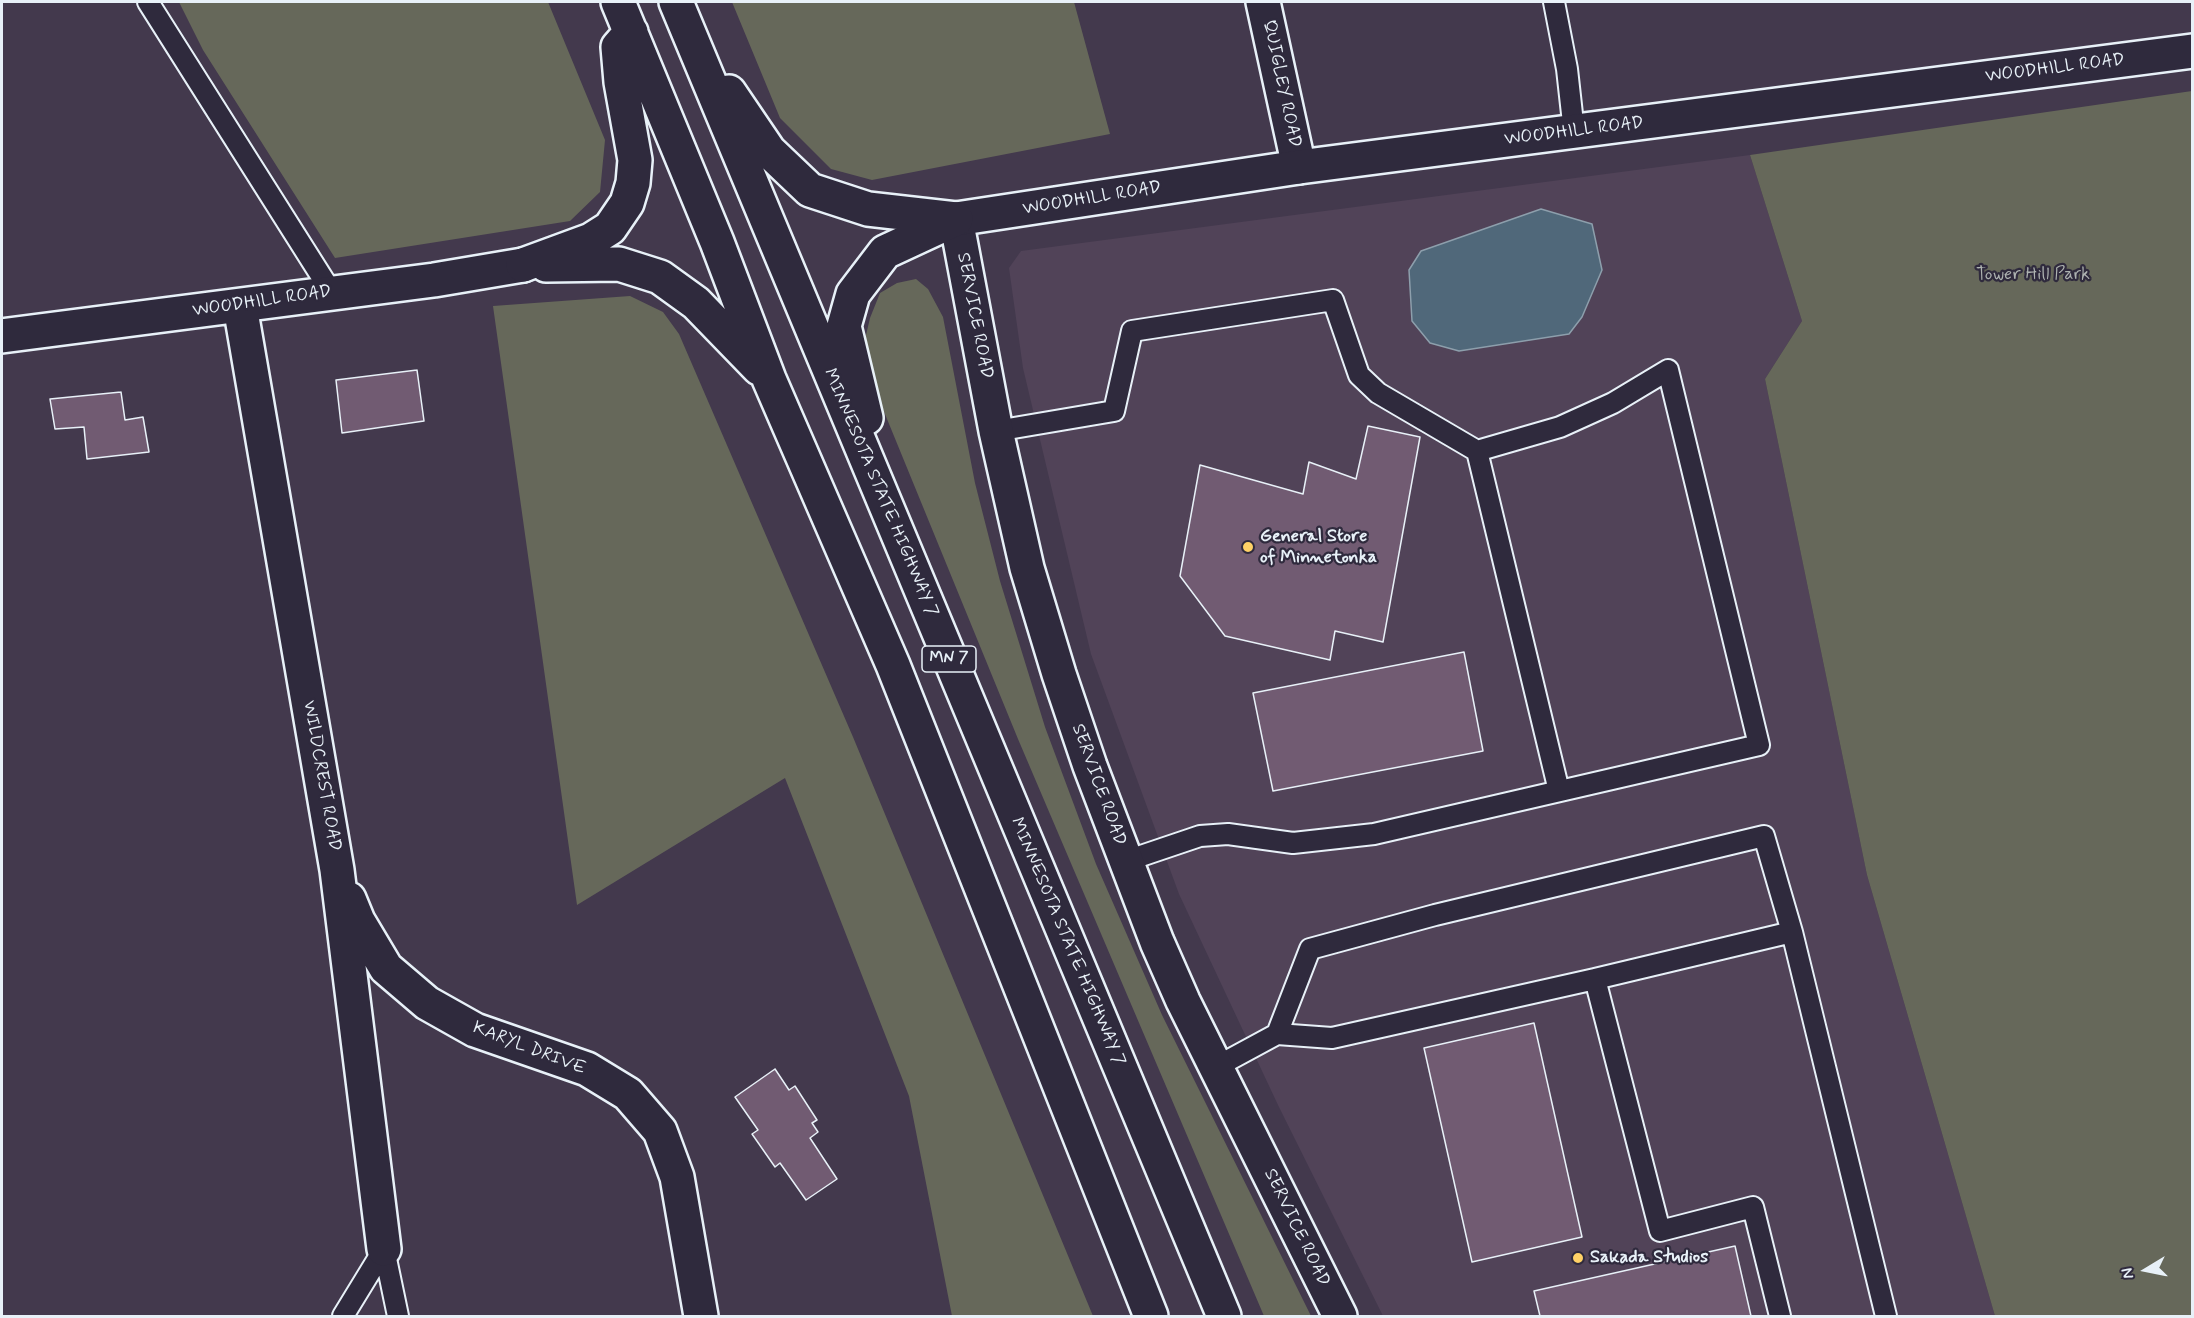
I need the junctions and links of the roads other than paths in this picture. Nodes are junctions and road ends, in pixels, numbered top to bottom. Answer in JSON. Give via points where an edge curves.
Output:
{"nodes":[{"id":1,"x":148,"y":2,"type":"edge"},
{"id":2,"x":618,"y":2,"type":"edge"},
{"id":3,"x":676,"y":2,"type":"edge"},
{"id":4,"x":1263,"y":2,"type":"edge"},
{"id":5,"x":1554,"y":2,"type":"edge"},
{"id":6,"x":631,"y":32,"type":"junction"},
{"id":7,"x":689,"y":33,"type":"junction"},
{"id":8,"x":2193,"y":51,"type":"edge"},
{"id":9,"x":1574,"y":132,"type":"junction"},
{"id":10,"x":1299,"y":167,"type":"junction"},
{"id":11,"x":956,"y":219,"type":"junction"},
{"id":12,"x":523,"y":265,"type":"junction"},
{"id":13,"x":332,"y":293,"type":"junction"},
{"id":14,"x":240,"y":306,"type":"junction"},
{"id":15,"x":2,"y":336,"type":"edge"},
{"id":16,"x":769,"y":379,"type":"junction"},
{"id":17,"x":996,"y":431,"type":"junction"},
{"id":18,"x":1477,"y":451,"type":"junction"},
{"id":19,"x":890,"y":519,"type":"junction"},
{"id":20,"x":1559,"y":791,"type":"junction"},
{"id":21,"x":1126,"y":861,"type":"junction"},
{"id":22,"x":337,"y":870,"type":"junction"},
{"id":23,"x":1792,"y":932,"type":"junction"},
{"id":24,"x":1595,"y":979,"type":"junction"},
{"id":25,"x":1277,"y":1034,"type":"junction"},
{"id":26,"x":1216,"y":1067,"type":"junction"},
{"id":27,"x":384,"y":1249,"type":"junction"},
{"id":28,"x":343,"y":1317,"type":"edge"},
{"id":29,"x":398,"y":1317,"type":"edge"},
{"id":30,"x":701,"y":1317,"type":"edge"},
{"id":31,"x":1151,"y":1317,"type":"edge"},
{"id":32,"x":1224,"y":1317,"type":"edge"},
{"id":33,"x":1340,"y":1317,"type":"edge"},
{"id":34,"x":1780,"y":1317,"type":"edge"},
{"id":35,"x":1886,"y":1317,"type":"edge"}],
"edges":[{"from":1,"to":13,"type":"lane"},
{"from":2,"to":6,"type":"street","number":"MN 7"},
{"from":3,"to":7,"type":"street","name":"MINNESOTA STATE HIGHWAY 7","number":"MN 7"},
{"from":4,"to":10,"type":"street","name":"QUIGLEY ROAD"},
{"from":5,"to":9,"type":"lane","via":[[1568,69]]},
{"from":6,"to":12,"type":"street","via":[[618,47],[635,160],[627,203],[610,228],[591,240]]},
{"from":6,"to":16,"type":"street","number":"MN 7"},
{"from":7,"to":11,"type":"street","via":[[769,151],[810,190],[868,209]]},
{"from":7,"to":19,"type":"street","name":"MINNESOTA STATE HIGHWAY 7","number":"MN 7"},
{"from":8,"to":9,"type":"street","name":"WOODHILL ROAD"},
{"from":9,"to":10,"type":"street","name":"WOODHILL ROAD"},
{"from":10,"to":11,"type":"street","name":"WOODHILL ROAD"},
{"from":11,"to":17,"type":"street","name":"SERVICE ROAD"},
{"from":11,"to":19,"type":"street","via":[[885,252],[853,294],[844,326]]},
{"from":12,"to":13,"type":"street","name":"WOODHILL ROAD"},
{"from":12,"to":16,"type":"street","via":[[619,264],[660,278],[696,303]]},
{"from":13,"to":14,"type":"street","name":"WOODHILL ROAD"},
{"from":14,"to":15,"type":"street","name":"WOODHILL ROAD"},
{"from":14,"to":22,"type":"street","name":"WILDCREST ROAD"},
{"from":16,"to":31,"type":"street","number":"MN 7","via":[[897,676]]},
{"from":17,"to":18,"type":"lane","via":[[1114,411],[1132,331],[1333,300],[1359,375],[1378,393]]},
{"from":17,"to":21,"type":"street","name":"SERVICE ROAD","via":[[1027,568],[1059,674]]},
{"from":18,"to":20,"type":"lane"},
{"from":18,"to":20,"type":"lane","via":[[1560,427],[1613,404],[1668,370],[1759,745]]},
{"from":19,"to":32,"type":"street","name":"MINNESOTA STATE HIGHWAY 7","number":"MN 7"},
{"from":20,"to":21,"type":"lane","via":[[1374,834],[1293,843],[1227,834],[1200,836]]},
{"from":21,"to":26,"type":"street","name":"SERVICE ROAD","via":[[1179,991]]},
{"from":22,"to":27,"type":"street","name":"WILDCREST ROAD"},
{"from":22,"to":30,"type":"street","name":"KARYL DRIVE","via":[[358,921],[386,968],[427,1003],[475,1030],[587,1069],[628,1094],[660,1131],[677,1177]]},
{"from":23,"to":24,"type":"lane"},
{"from":23,"to":25,"type":"lane","via":[[1764,836],[1310,949]]},
{"from":23,"to":35,"type":"lane"},
{"from":24,"to":25,"type":"lane","via":[[1332,1038]]},
{"from":24,"to":34,"type":"lane","via":[[1660,1231],[1753,1207]]},
{"from":25,"to":26,"type":"lane"},
{"from":26,"to":33,"type":"street","name":"SERVICE ROAD"},
{"from":27,"to":28,"type":"lane"},
{"from":27,"to":29,"type":"lane"}]}
